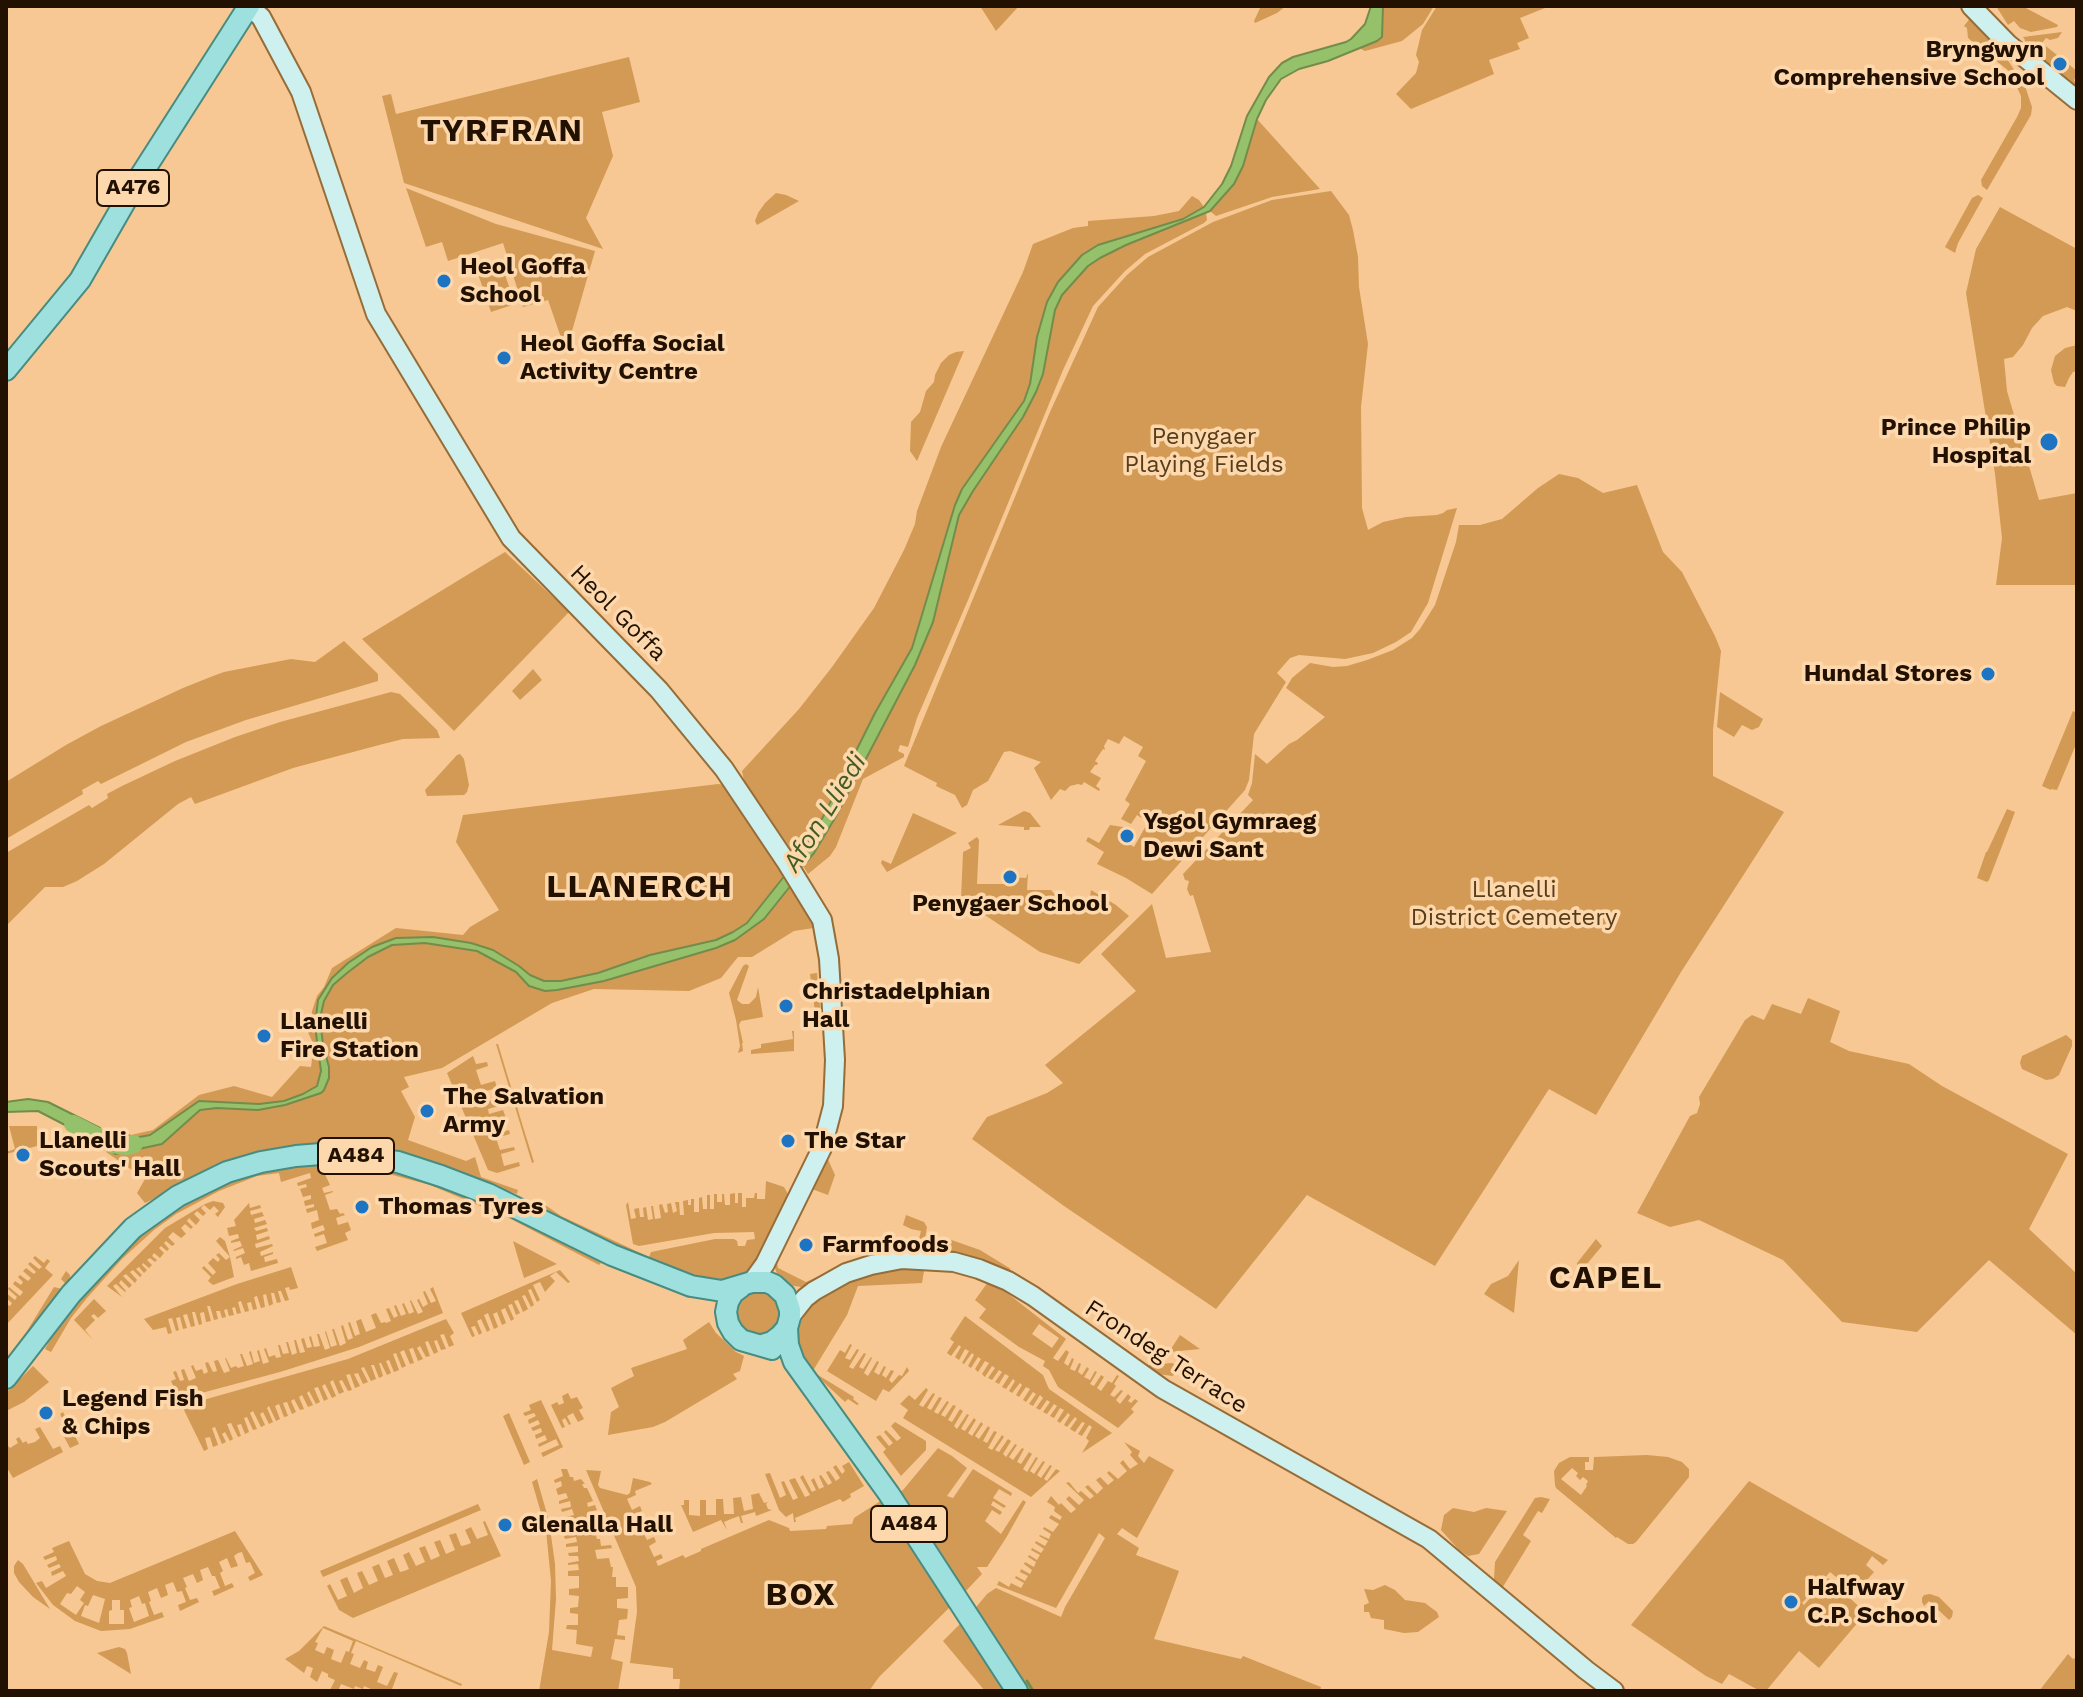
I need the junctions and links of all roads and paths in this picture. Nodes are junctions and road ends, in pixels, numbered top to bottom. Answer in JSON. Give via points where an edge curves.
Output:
{"nodes":[{"id":1,"x":248,"y":6,"type":"edge"},
{"id":2,"x":1971,"y":6,"type":"edge"},
{"id":3,"x":2077,"y":100,"type":"edge"},
{"id":4,"x":6,"y":370,"type":"edge"},
{"id":5,"x":765,"y":1264,"type":"junction"},
{"id":6,"x":746,"y":1284,"type":"junction"},
{"id":7,"x":691,"y":1286,"type":"junction"},
{"id":8,"x":777,"y":1287,"type":"junction"},
{"id":9,"x":814,"y":1291,"type":"junction"},
{"id":10,"x":726,"y":1312,"type":"junction"},
{"id":11,"x":788,"y":1323,"type":"junction"},
{"id":12,"x":762,"y":1345,"type":"junction"},
{"id":13,"x":794,"y":1362,"type":"junction"},
{"id":14,"x":6,"y":1378,"type":"edge"},
{"id":15,"x":1017,"y":1691,"type":"edge"},
{"id":16,"x":1614,"y":1691,"type":"edge"}],
"edges":[{"from":1,"to":4,"type":"main road","number":"A476","via":[[80,280]]},
{"from":1,"to":5,"type":"street","name":"Heol Goffa","via":[[261,17],[301,92],[376,314],[511,538],[659,690],[724,769],[822,920],[835,1060],[833,1106],[823,1144]]},
{"from":2,"to":3,"type":"street"},
{"from":5,"to":6,"type":"street","name":"Heol Goffa"},
{"from":5,"to":8,"type":"street"},
{"from":6,"to":7,"type":"main road","number":"A484","via":[[722,1291]]},
{"from":6,"to":8,"type":"main road","via":[[759,1281]]},
{"from":6,"to":10,"type":"main road","via":[[733,1293]]},
{"from":7,"to":10,"type":"main road","number":"A484"},
{"from":7,"to":14,"type":"main road","number":"A484","via":[[441,1176],[398,1162],[296,1156],[227,1172],[178,1196],[133,1228],[71,1294]]},
{"from":8,"to":9,"type":"street"},
{"from":8,"to":11,"type":"main road","via":[[789,1302]]},
{"from":9,"to":11,"type":"street","name":"Frondeg Terrace"},
{"from":9,"to":16,"type":"street","name":"Frondeg Terrace","via":[[846,1273],[902,1259],[954,1262],[1008,1281],[1163,1389],[1429,1539]]},
{"from":10,"to":12,"type":"main road","via":[[741,1340]]},
{"from":11,"to":12,"type":"main road","via":[[780,1336]]},
{"from":11,"to":13,"type":"main road","number":"A484"},
{"from":12,"to":13,"type":"main road","number":"A484"},
{"from":13,"to":15,"type":"main road","number":"A484","via":[[889,1494]]}]}
